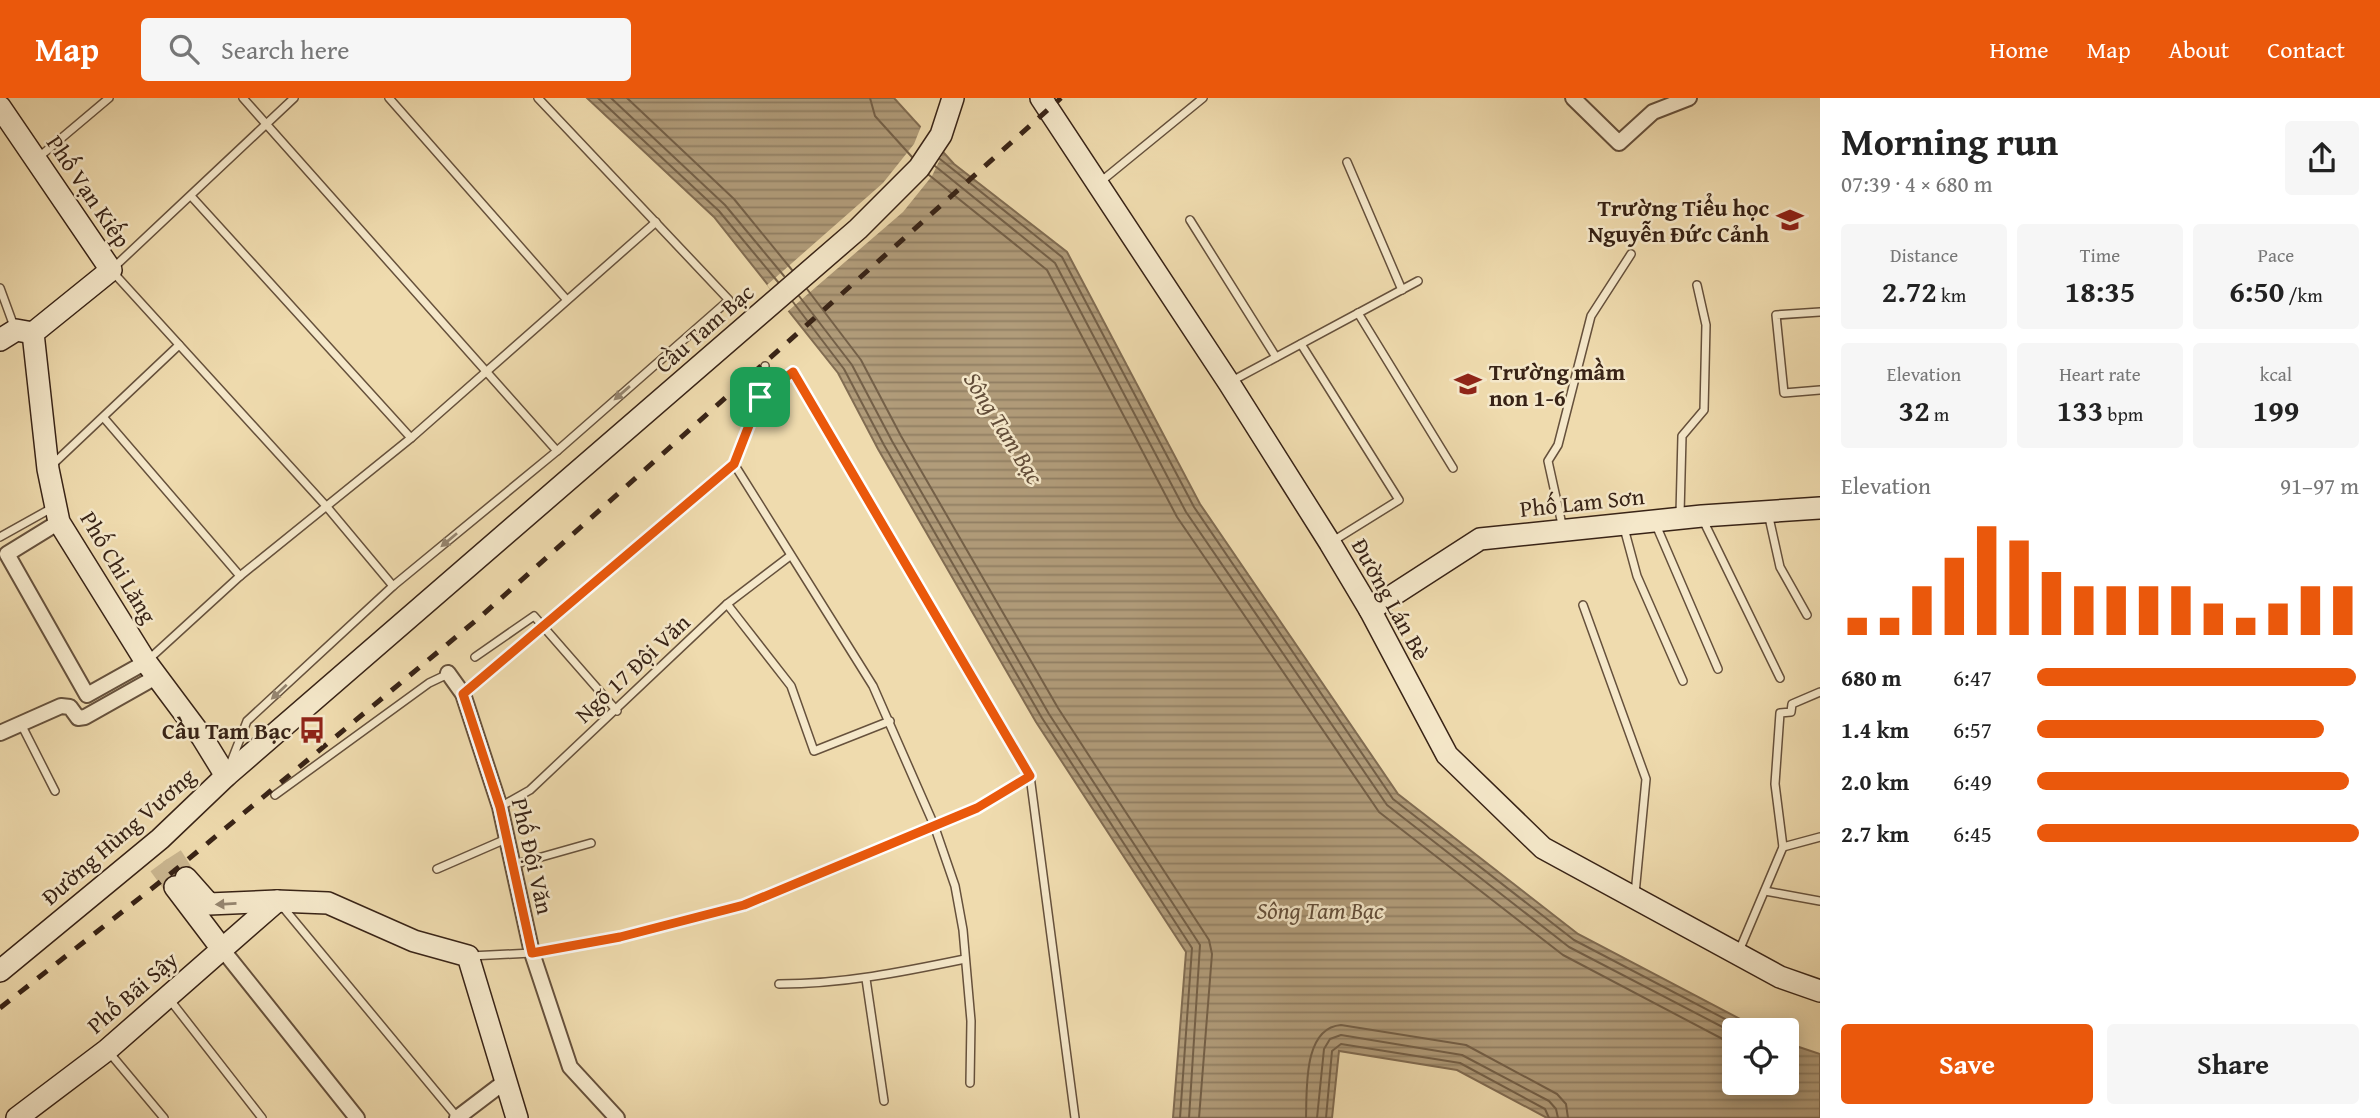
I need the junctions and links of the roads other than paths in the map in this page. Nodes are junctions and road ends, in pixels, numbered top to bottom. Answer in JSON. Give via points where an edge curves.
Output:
{"nodes":[{"id":1,"x":110,"y":98,"type":"edge"},
{"id":2,"x":243,"y":98,"type":"edge"},
{"id":3,"x":294,"y":98,"type":"edge"},
{"id":4,"x":389,"y":98,"type":"edge"},
{"id":5,"x":538,"y":98,"type":"edge"},
{"id":6,"x":953,"y":98,"type":"edge"},
{"id":7,"x":1042,"y":98,"type":"edge"},
{"id":8,"x":1203,"y":98,"type":"edge"},
{"id":9,"x":1573,"y":98,"type":"edge"},
{"id":10,"x":1689,"y":98,"type":"edge"},
{"id":11,"x":0,"y":107,"type":"edge"},
{"id":12,"x":267,"y":122,"type":"junction"},
{"id":13,"x":36,"y":160,"type":"junction"},
{"id":14,"x":1347,"y":162,"type":"dead end"},
{"id":15,"x":1098,"y":184,"type":"junction"},
{"id":16,"x":191,"y":196,"type":"junction"},
{"id":17,"x":1190,"y":220,"type":"dead end"},
{"id":18,"x":656,"y":222,"type":"junction"},
{"id":19,"x":1631,"y":254,"type":"dead end"},
{"id":20,"x":111,"y":270,"type":"junction"},
{"id":21,"x":1418,"y":281,"type":"dead end"},
{"id":22,"x":1697,"y":285,"type":"dead end"},
{"id":23,"x":0,"y":288,"type":"edge"},
{"id":24,"x":1402,"y":290,"type":"junction"},
{"id":25,"x":566,"y":299,"type":"junction"},
{"id":26,"x":1820,"y":312,"type":"edge"},
{"id":27,"x":1358,"y":313,"type":"junction"},
{"id":28,"x":16,"y":334,"type":"edge"},
{"id":29,"x":1301,"y":344,"type":"junction"},
{"id":30,"x":179,"y":345,"type":"junction"},
{"id":31,"x":1276,"y":357,"type":"junction"},
{"id":32,"x":765,"y":366,"type":"dead end"},
{"id":33,"x":489,"y":370,"type":"junction"},
{"id":34,"x":1229,"y":383,"type":"junction"},
{"id":35,"x":1820,"y":390,"type":"edge"},
{"id":36,"x":760,"y":397,"type":"junction"},
{"id":37,"x":104,"y":418,"type":"junction"},
{"id":38,"x":411,"y":438,"type":"junction"},
{"id":39,"x":557,"y":451,"type":"junction"},
{"id":40,"x":734,"y":464,"type":"junction"},
{"id":41,"x":1453,"y":468,"type":"dead end"},
{"id":42,"x":48,"y":469,"type":"junction"},
{"id":43,"x":327,"y":507,"type":"junction"},
{"id":44,"x":1820,"y":509,"type":"edge"},
{"id":45,"x":1768,"y":512,"type":"junction"},
{"id":46,"x":58,"y":514,"type":"junction"},
{"id":47,"x":1702,"y":516,"type":"junction"},
{"id":48,"x":1680,"y":518,"type":"junction"},
{"id":49,"x":1654,"y":521,"type":"junction"},
{"id":50,"x":1623,"y":524,"type":"junction"},
{"id":51,"x":1564,"y":530,"type":"junction"},
{"id":52,"x":0,"y":537,"type":"edge"},
{"id":53,"x":1330,"y":543,"type":"junction"},
{"id":54,"x":790,"y":556,"type":"junction"},
{"id":55,"x":240,"y":576,"type":"junction"},
{"id":56,"x":393,"y":586,"type":"junction"},
{"id":57,"x":727,"y":604,"type":"junction"},
{"id":58,"x":1583,"y":605,"type":"dead end"},
{"id":59,"x":1370,"y":610,"type":"junction"},
{"id":60,"x":1807,"y":615,"type":"dead end"},
{"id":61,"x":543,"y":626,"type":"junction"},
{"id":62,"x":365,"y":657,"type":"joint"},
{"id":63,"x":475,"y":657,"type":"dead end"},
{"id":64,"x":151,"y":669,"type":"junction"},
{"id":65,"x":1718,"y":669,"type":"dead end"},
{"id":66,"x":448,"y":673,"type":"joint"},
{"id":67,"x":1780,"y":678,"type":"dead end"},
{"id":68,"x":1683,"y":681,"type":"dead end"},
{"id":69,"x":1820,"y":692,"type":"edge"},
{"id":70,"x":463,"y":694,"type":"junction"},
{"id":71,"x":617,"y":711,"type":"junction"},
{"id":72,"x":890,"y":721,"type":"junction"},
{"id":73,"x":21,"y":724,"type":"junction"},
{"id":74,"x":0,"y":733,"type":"edge"},
{"id":75,"x":226,"y":776,"type":"junction"},
{"id":76,"x":1030,"y":776,"type":"junction"},
{"id":77,"x":55,"y":791,"type":"dead end"},
{"id":78,"x":275,"y":795,"type":"dead end"},
{"id":79,"x":500,"y":807,"type":"junction"},
{"id":80,"x":934,"y":825,"type":"junction"},
{"id":81,"x":1820,"y":837,"type":"edge"},
{"id":82,"x":507,"y":839,"type":"junction"},
{"id":83,"x":591,"y":843,"type":"dead end"},
{"id":84,"x":1783,"y":847,"type":"junction"},
{"id":85,"x":513,"y":865,"type":"junction"},
{"id":86,"x":437,"y":869,"type":"dead end"},
{"id":87,"x":1765,"y":891,"type":"junction"},
{"id":88,"x":1634,"y":898,"type":"junction"},
{"id":89,"x":277,"y":901,"type":"junction"},
{"id":90,"x":1820,"y":901,"type":"edge"},
{"id":91,"x":222,"y":949,"type":"junction"},
{"id":92,"x":532,"y":953,"type":"junction"},
{"id":93,"x":1738,"y":954,"type":"junction"},
{"id":94,"x":468,"y":956,"type":"junction"},
{"id":95,"x":965,"y":959,"type":"junction"},
{"id":96,"x":0,"y":971,"type":"edge"},
{"id":97,"x":866,"y":979,"type":"junction"},
{"id":98,"x":779,"y":984,"type":"dead end"},
{"id":99,"x":1820,"y":990,"type":"edge"},
{"id":100,"x":167,"y":997,"type":"junction"},
{"id":101,"x":107,"y":1050,"type":"junction"},
{"id":102,"x":507,"y":1080,"type":"junction"},
{"id":103,"x":970,"y":1083,"type":"dead end"},
{"id":104,"x":884,"y":1101,"type":"dead end"},
{"id":105,"x":32,"y":1114,"type":"edge"},
{"id":106,"x":164,"y":1118,"type":"edge"},
{"id":107,"x":262,"y":1118,"type":"edge"},
{"id":108,"x":357,"y":1118,"type":"edge"},
{"id":109,"x":457,"y":1118,"type":"edge"},
{"id":110,"x":517,"y":1118,"type":"edge"},
{"id":111,"x":617,"y":1118,"type":"edge"},
{"id":112,"x":1075,"y":1118,"type":"edge"}],
"edges":[{"from":1,"to":13,"type":"lane"},
{"from":2,"to":12,"type":"lane"},
{"from":3,"to":12,"type":"lane"},
{"from":4,"to":25,"type":"lane"},
{"from":5,"to":18,"type":"lane"},
{"from":6,"to":62,"type":"main road","name":"Cầu Tam Bạc","via":[[941,135],[919,168],[858,229]]},
{"from":7,"to":15,"type":"main road","name":"Đường Lán Bè"},
{"from":8,"to":15,"type":"lane"},
{"from":9,"to":10,"type":"street","via":[[1619,143],[1653,112]]},
{"from":11,"to":13,"type":"main road","name":"Phố Vạn Kiếp"},
{"from":12,"to":16,"type":"lane"},
{"from":12,"to":33,"type":"lane"},
{"from":13,"to":20,"type":"main road","name":"Phố Vạn Kiếp"},
{"from":14,"to":24,"type":"lane"},
{"from":15,"to":34,"type":"main road","name":"Đường Lán Bè"},
{"from":16,"to":20,"type":"lane"},
{"from":16,"to":38,"type":"lane"},
{"from":17,"to":31,"type":"lane"},
{"from":18,"to":25,"type":"lane"},
{"from":18,"to":39,"type":"lane","one_way":true,"via":[[729,300]]},
{"from":19,"to":51,"type":"lane","via":[[1591,316],[1558,445],[1548,461]]},
{"from":20,"to":28,"type":"main road"},
{"from":20,"to":30,"type":"lane"},
{"from":21,"to":24,"type":"lane"},
{"from":22,"to":48,"type":"lane","via":[[1706,326],[1704,410],[1682,436]]},
{"from":23,"to":28,"type":"lane"},
{"from":24,"to":27,"type":"lane"},
{"from":25,"to":33,"type":"lane"},
{"from":26,"to":35,"type":"lane","via":[[1776,315],[1784,393]]},
{"from":27,"to":29,"type":"lane"},
{"from":27,"to":41,"type":"lane"},
{"from":28,"to":42,"type":"main road","name":"Phố Chi Lăng"},
{"from":29,"to":31,"type":"lane"},
{"from":29,"to":53,"type":"lane","via":[[1399,500]]},
{"from":30,"to":37,"type":"lane"},
{"from":30,"to":43,"type":"lane"},
{"from":31,"to":34,"type":"lane"},
{"from":32,"to":36,"type":"lane"},
{"from":33,"to":38,"type":"lane"},
{"from":33,"to":39,"type":"lane"},
{"from":34,"to":53,"type":"main road","name":"Đường Lán Bè"},
{"from":36,"to":40,"type":"lane"},
{"from":36,"to":76,"type":"lane","via":[[793,372]]},
{"from":37,"to":42,"type":"lane"},
{"from":37,"to":55,"type":"lane"},
{"from":38,"to":43,"type":"lane"},
{"from":39,"to":56,"type":"lane","one_way":true},
{"from":40,"to":54,"type":"lane"},
{"from":40,"to":61,"type":"lane"},
{"from":42,"to":46,"type":"main road","name":"Phố Chi Lăng"},
{"from":43,"to":55,"type":"lane"},
{"from":43,"to":56,"type":"lane"},
{"from":44,"to":45,"type":"main road","name":"Phố Lam Sơn"},
{"from":45,"to":47,"type":"main road","name":"Phố Lam Sơn"},
{"from":45,"to":60,"type":"lane","via":[[1780,567]]},
{"from":46,"to":52,"type":"lane"},
{"from":46,"to":64,"type":"main road","name":"Phố Chi Lăng"},
{"from":46,"to":64,"type":"street","via":[[7,554],[87,695]]},
{"from":47,"to":48,"type":"main road","name":"Phố Lam Sơn"},
{"from":47,"to":67,"type":"lane"},
{"from":48,"to":49,"type":"main road","name":"Phố Lam Sơn"},
{"from":49,"to":50,"type":"main road","name":"Phố Lam Sơn"},
{"from":49,"to":65,"type":"lane"},
{"from":50,"to":51,"type":"main road","name":"Phố Lam Sơn"},
{"from":50,"to":68,"type":"lane","via":[[1637,576]]},
{"from":51,"to":59,"type":"main road","name":"Phố Lam Sơn","via":[[1480,538]]},
{"from":53,"to":59,"type":"main road","name":"Đường Lán Bè"},
{"from":54,"to":57,"type":"lane","name":"Ngõ 17 Đội Văn"},
{"from":54,"to":72,"type":"lane","via":[[851,647]]},
{"from":55,"to":64,"type":"lane"},
{"from":56,"to":75,"type":"lane","one_way":true,"via":[[247,721]]},
{"from":57,"to":71,"type":"lane","name":"Ngõ 17 Đội Văn"},
{"from":57,"to":72,"type":"lane","via":[[791,686],[814,751]]},
{"from":58,"to":88,"type":"lane","via":[[1646,779]]},
{"from":59,"to":88,"type":"main road","name":"Đường Lán Bè","via":[[1447,755],[1543,848]]},
{"from":61,"to":63,"type":"lane","via":[[534,615]]},
{"from":61,"to":70,"type":"lane"},
{"from":61,"to":71,"type":"lane"},
{"from":62,"to":75,"type":"main road","name":"Đường Hùng Vương"},
{"from":64,"to":73,"type":"street","via":[[85,717],[78,718],[71,707],[61,706]]},
{"from":64,"to":75,"type":"main road","name":"Phố Chi Lăng"},
{"from":66,"to":70,"type":"street","name":"Phố Đội Văn"},
{"from":66,"to":78,"type":"lane"},
{"from":69,"to":84,"type":"lane","via":[[1792,704],[1791,712],[1780,713],[1775,784]]},
{"from":70,"to":79,"type":"street","name":"Phố Đội Văn"},
{"from":71,"to":79,"type":"lane","name":"Ngõ 17 Đội Văn","via":[[530,790]]},
{"from":72,"to":80,"type":"lane"},
{"from":73,"to":74,"type":"street"},
{"from":73,"to":77,"type":"lane"},
{"from":75,"to":96,"type":"main road","name":"Đường Hùng Vương","via":[[159,852]]},
{"from":76,"to":80,"type":"lane","via":[[977,808]]},
{"from":76,"to":112,"type":"lane"},
{"from":79,"to":82,"type":"street","name":"Phố Đội Văn"},
{"from":80,"to":92,"type":"lane","via":[[744,905],[620,937]]},
{"from":80,"to":95,"type":"lane","via":[[955,886]]},
{"from":81,"to":84,"type":"lane"},
{"from":82,"to":85,"type":"street","name":"Phố Đội Văn"},
{"from":82,"to":86,"type":"lane"},
{"from":83,"to":85,"type":"lane"},
{"from":84,"to":87,"type":"lane"},
{"from":85,"to":92,"type":"street","name":"Phố Đội Văn"},
{"from":87,"to":90,"type":"lane"},
{"from":87,"to":93,"type":"lane"},
{"from":88,"to":93,"type":"main road","name":"Đường Lán Bè"},
{"from":89,"to":91,"type":"main road","name":"Phố Bãi Sậy"},
{"from":89,"to":91,"type":"main road","one_way":true,"via":[[209,904],[181,882]]},
{"from":89,"to":94,"type":"main road","via":[[328,903],[414,941]]},
{"from":89,"to":109,"type":"lane"},
{"from":91,"to":100,"type":"main road","name":"Phố Bãi Sậy"},
{"from":91,"to":108,"type":"street"},
{"from":92,"to":94,"type":"lane"},
{"from":92,"to":111,"type":"street","name":"Phố Đội Văn","via":[[570,1067]]},
{"from":93,"to":99,"type":"main road","name":"Đường Lán Bè","via":[[1780,977]]},
{"from":94,"to":102,"type":"main road"},
{"from":95,"to":97,"type":"lane"},
{"from":95,"to":103,"type":"lane"},
{"from":97,"to":98,"type":"lane"},
{"from":97,"to":104,"type":"lane"},
{"from":100,"to":101,"type":"main road","name":"Phố Bãi Sậy"},
{"from":100,"to":107,"type":"lane"},
{"from":101,"to":105,"type":"main road","name":"Phố Bãi Sậy"},
{"from":101,"to":106,"type":"lane"},
{"from":102,"to":109,"type":"street"},
{"from":102,"to":110,"type":"main road"}]}
